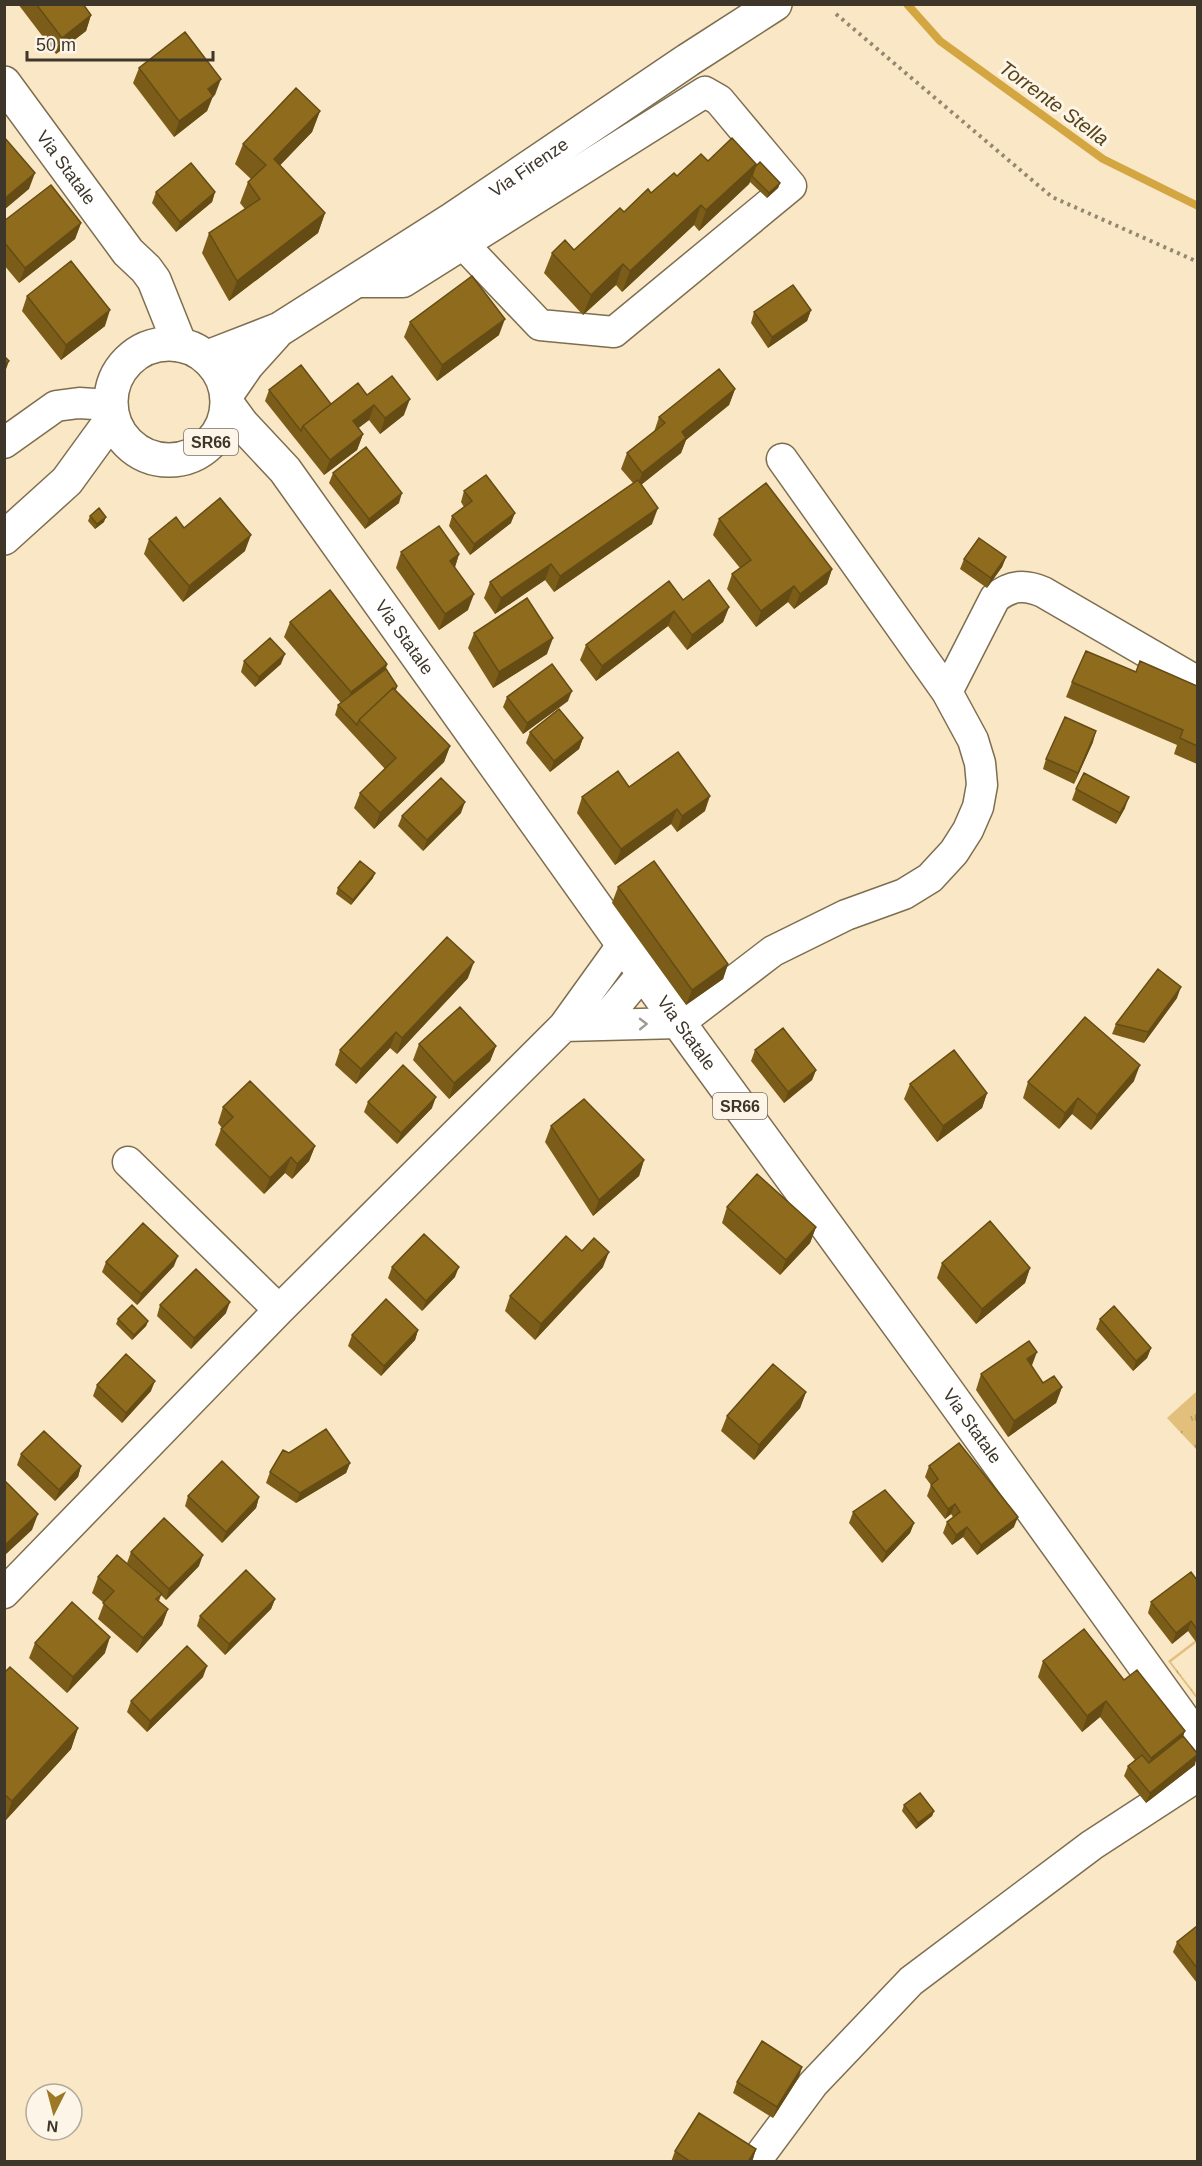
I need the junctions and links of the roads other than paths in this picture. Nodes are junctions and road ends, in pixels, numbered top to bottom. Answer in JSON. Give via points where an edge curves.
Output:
{"nodes":[{"id":1,"x":775,"y":4,"type":"edge"},
{"id":2,"x":4,"y":83,"type":"edge"},
{"id":3,"x":464,"y":244,"type":"junction"},
{"id":4,"x":128,"y":252,"type":"junction"},
{"id":5,"x":353,"y":282,"type":"junction"},
{"id":6,"x":280,"y":329,"type":"junction"},
{"id":7,"x":146,"y":348,"type":"junction"},
{"id":8,"x":194,"y":351,"type":"junction"},
{"id":9,"x":228,"y":399,"type":"junction"},
{"id":10,"x":111,"y":412,"type":"junction"},
{"id":11,"x":4,"y":443,"type":"edge"},
{"id":12,"x":201,"y":451,"type":"junction"},
{"id":13,"x":139,"y":453,"type":"junction"},
{"id":14,"x":782,"y":459,"type":"dead end"},
{"id":15,"x":285,"y":470,"type":"junction"},
{"id":16,"x":67,"y":481,"type":"junction"},
{"id":17,"x":4,"y":538,"type":"edge"},
{"id":18,"x":1197,"y":682,"type":"edge"},
{"id":19,"x":947,"y":692,"type":"junction"},
{"id":20,"x":623,"y":944,"type":"junction"},
{"id":21,"x":643,"y":973,"type":"junction"},
{"id":22,"x":679,"y":1023,"type":"junction"},
{"id":23,"x":600,"y":1025,"type":"junction"},
{"id":24,"x":564,"y":1026,"type":"junction"},
{"id":25,"x":128,"y":1162,"type":"dead end"},
{"id":26,"x":279,"y":1310,"type":"junction"},
{"id":27,"x":4,"y":1593,"type":"edge"},
{"id":28,"x":1197,"y":1740,"type":"edge"},
{"id":29,"x":1197,"y":1776,"type":"edge"},
{"id":30,"x":755,"y":2162,"type":"edge"}],
"edges":[{"from":1,"to":5,"type":"main road","name":"Via Firenze"},
{"from":2,"to":4,"type":"main road","name":"Via Statale","number":"SR66"},
{"from":3,"to":3,"type":"street","via":[[705,92],[719,100],[791,186],[614,332],[540,325]]},
{"from":3,"to":5,"type":"street","via":[[403,282]]},
{"from":4,"to":7,"type":"main road","name":"Via Statale","number":"SR66","via":[[146,312]]},
{"from":4,"to":8,"type":"main road","name":"Via Statale","number":"SR66","via":[[154,280]]},
{"from":5,"to":6,"type":"main road","name":"Via Firenze"},
{"from":6,"to":8,"type":"main road"},
{"from":6,"to":9,"type":"main road","via":[[247,365]]},
{"from":7,"to":8,"type":"main road","via":[[168,344]]},
{"from":7,"to":10,"type":"main road","via":[[117,375]]},
{"from":8,"to":9,"type":"main road","number":"SR66","via":[[223,378]]},
{"from":9,"to":12,"type":"main road","number":"SR66","via":[[220,431]]},
{"from":9,"to":15,"type":"main road","name":"Via Statale","number":"SR66","via":[[242,424]]},
{"from":10,"to":11,"type":"street","via":[[79,403],[56,406]]},
{"from":10,"to":13,"type":"main road","via":[[118,432]]},
{"from":10,"to":16,"type":"main road"},
{"from":12,"to":13,"type":"main road","number":"SR66","via":[[186,459],[170,461]]},
{"from":12,"to":15,"type":"main road","number":"SR66","via":[[243,455]]},
{"from":13,"to":16,"type":"main road"},
{"from":14,"to":19,"type":"street"},
{"from":15,"to":20,"type":"main road","name":"Via Statale","number":"SR66"},
{"from":16,"to":17,"type":"main road"},
{"from":18,"to":19,"type":"street","via":[[1044,592],[1024,585],[995,598]]},
{"from":19,"to":22,"type":"street","via":[[973,740],[982,785],[978,807],[954,852],[930,878],[904,894],[846,915],[773,951]]},
{"from":20,"to":21,"type":"main road","name":"Via Statale","number":"SR66"},
{"from":20,"to":24,"type":"street"},
{"from":21,"to":22,"type":"main road","name":"Via Statale","number":"SR66"},
{"from":21,"to":23,"type":"street"},
{"from":23,"to":22,"type":"street","one_way":true},
{"from":22,"to":28,"type":"main road","name":"Via Statale","number":"SR66"},
{"from":23,"to":24,"type":"street"},
{"from":24,"to":26,"type":"street"},
{"from":25,"to":26,"type":"street"},
{"from":26,"to":27,"type":"street"},
{"from":29,"to":30,"type":"street","via":[[1092,1845],[911,1981],[813,2084]]}]}
